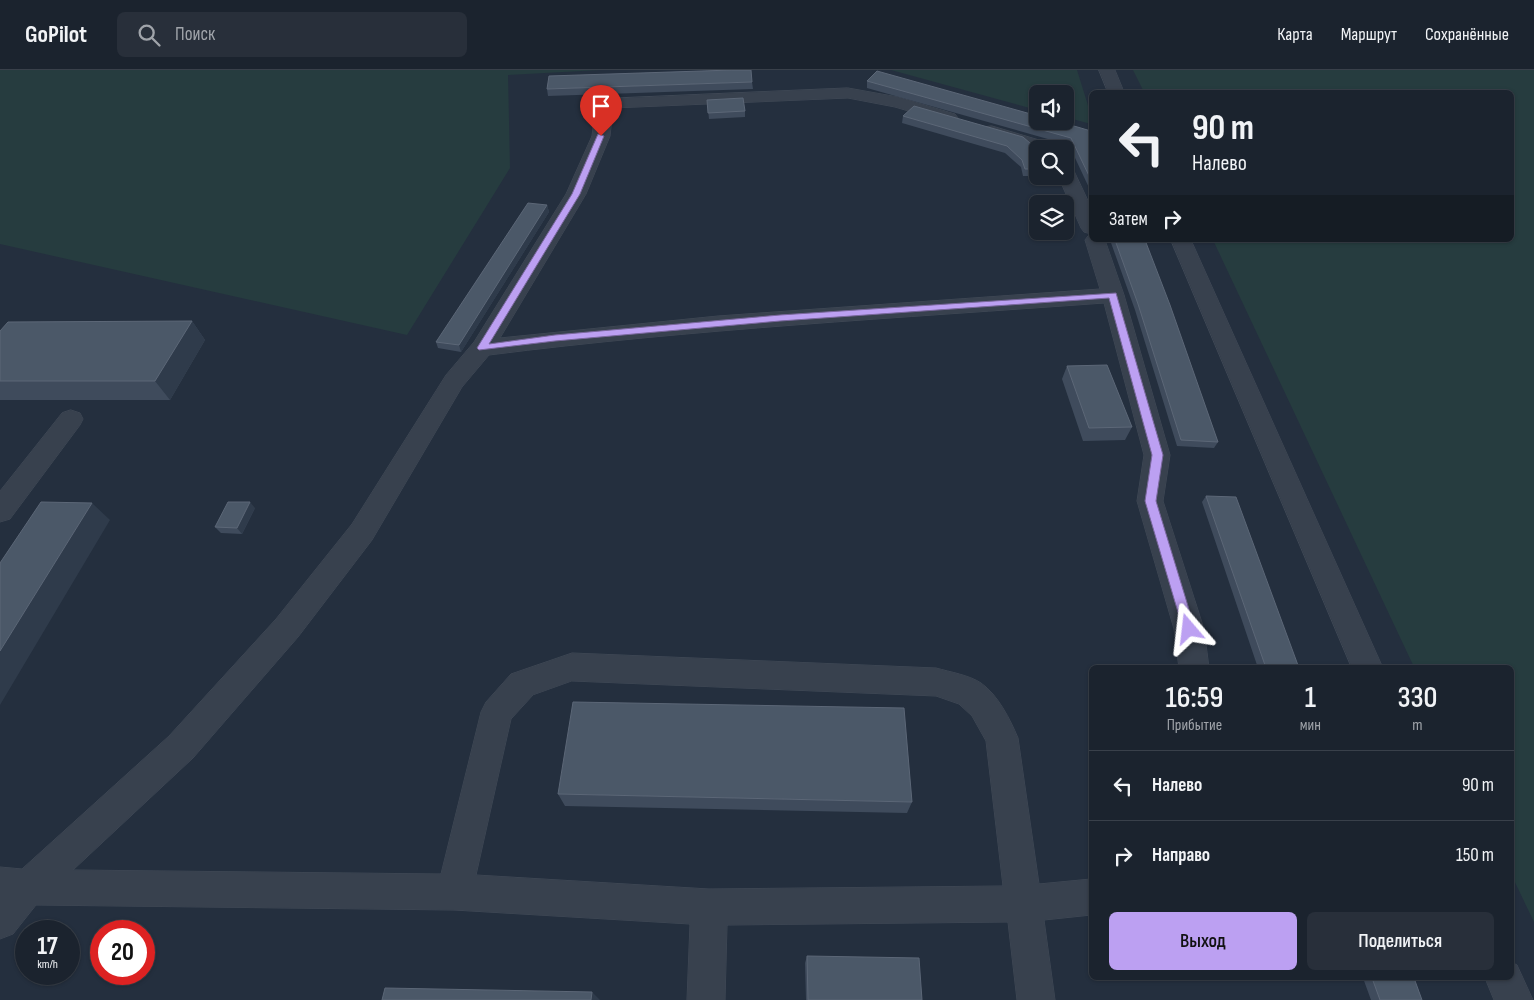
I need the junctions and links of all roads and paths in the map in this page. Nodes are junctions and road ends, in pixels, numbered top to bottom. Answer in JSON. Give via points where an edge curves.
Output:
{"nodes":[{"id":1,"x":1106,"y":70,"type":"edge"},
{"id":2,"x":1115,"y":90,"type":"edge"},
{"id":3,"x":1029,"y":143,"type":"edge"},
{"id":4,"x":1071,"y":185,"type":"edge"},
{"id":5,"x":1089,"y":224,"type":"edge"},
{"id":6,"x":1096,"y":242,"type":"edge"},
{"id":7,"x":1182,"y":242,"type":"edge"},
{"id":8,"x":1113,"y":295,"type":"junction"},
{"id":9,"x":482,"y":348,"type":"junction"},
{"id":10,"x":71,"y":419,"type":"dead end"},
{"id":11,"x":0,"y":512,"type":"edge"},
{"id":12,"x":1194,"y":665,"type":"edge"},
{"id":13,"x":1367,"y":665,"type":"edge"},
{"id":14,"x":14,"y":886,"type":"edge"},
{"id":15,"x":454,"y":892,"type":"junction"},
{"id":16,"x":1089,"y":897,"type":"edge"},
{"id":17,"x":1024,"y":904,"type":"junction"},
{"id":18,"x":709,"y":907,"type":"junction"},
{"id":19,"x":0,"y":921,"type":"edge"},
{"id":20,"x":1505,"y":980,"type":"edge"},
{"id":21,"x":706,"y":1000,"type":"edge"},
{"id":22,"x":1036,"y":1000,"type":"edge"},
{"id":23,"x":1514,"y":1000,"type":"edge"}],
"edges":[{"from":1,"to":2,"type":"street"},
{"from":3,"to":9,"type":"street","via":[[898,102],[848,93],[605,103],[601,136],[576,194]]},
{"from":4,"to":5,"type":"street"},
{"from":6,"to":8,"type":"street"},
{"from":7,"to":13,"type":"street"},
{"from":8,"to":9,"type":"street","via":[[780,318],[555,338]]},
{"from":8,"to":12,"type":"street","via":[[1157,455],[1150,501],[1189,629]]},
{"from":9,"to":14,"type":"street","via":[[454,381],[362,532],[287,628],[182,747]]},
{"from":10,"to":11,"type":"street"},
{"from":14,"to":15,"type":"street"},
{"from":14,"to":19,"type":"street"},
{"from":15,"to":17,"type":"street","via":[[497,712],[522,684],[572,667],[936,682],[969,694],[983,706],[1002,738]]},
{"from":15,"to":18,"type":"street"},
{"from":16,"to":17,"type":"street"},
{"from":17,"to":18,"type":"street"},
{"from":17,"to":22,"type":"street"},
{"from":18,"to":21,"type":"street"},
{"from":20,"to":23,"type":"street"}]}
